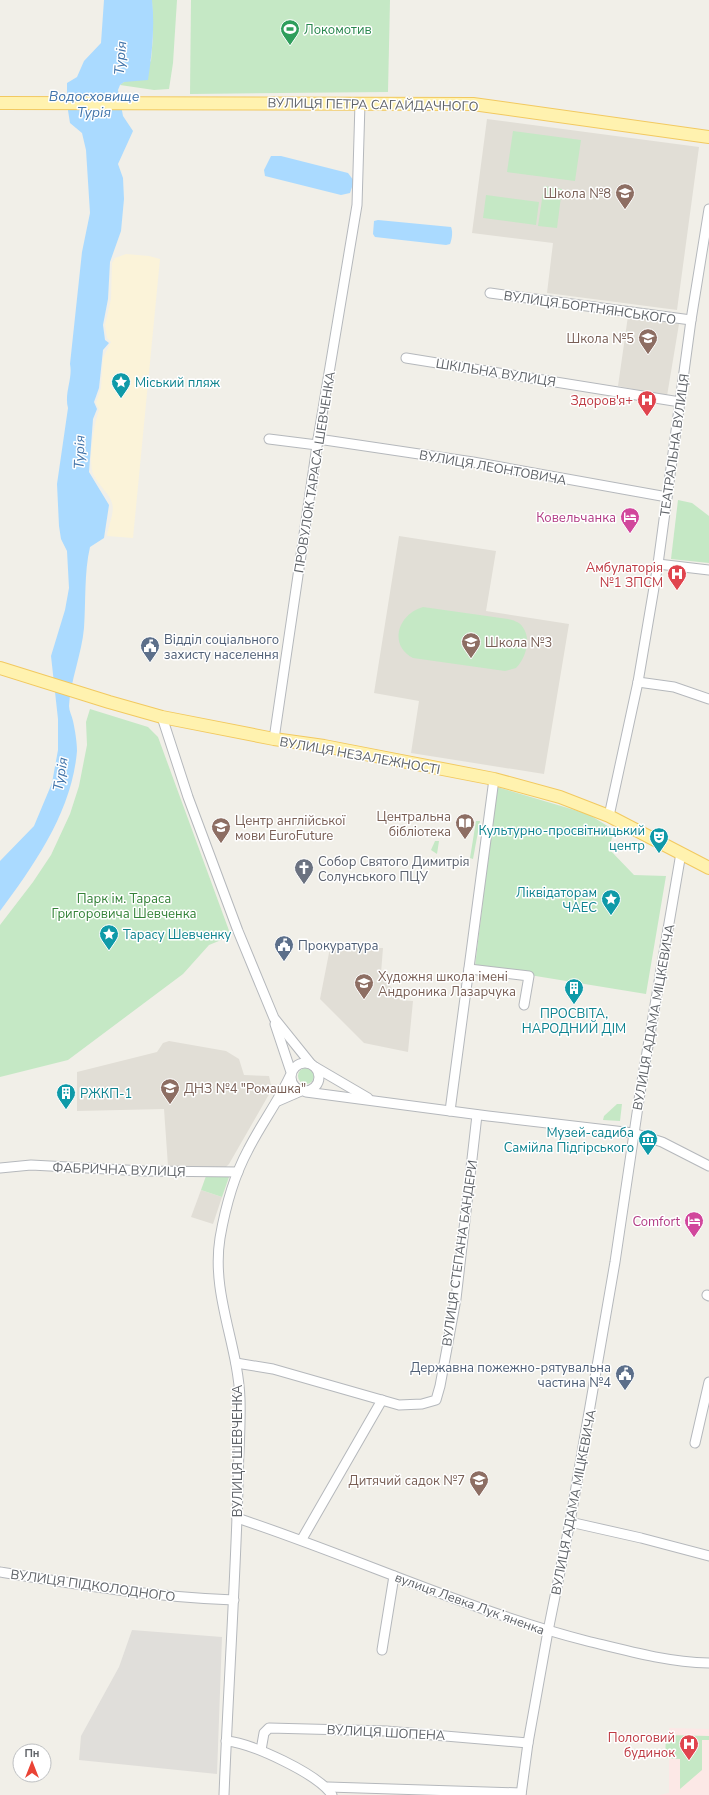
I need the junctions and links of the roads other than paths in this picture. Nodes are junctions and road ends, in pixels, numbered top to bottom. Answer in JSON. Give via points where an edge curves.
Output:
{"nodes":[{"id":1,"x":0,"y":103,"type":"edge"},
{"id":2,"x":360,"y":103,"type":"junction"},
{"id":3,"x":709,"y":137,"type":"edge"},
{"id":4,"x":709,"y":209,"type":"edge"},
{"id":5,"x":705,"y":260,"type":"edge"},
{"id":6,"x":490,"y":293,"type":"dead end"},
{"id":7,"x":691,"y":320,"type":"junction"},
{"id":8,"x":406,"y":358,"type":"dead end"},
{"id":9,"x":680,"y":402,"type":"junction"},
{"id":10,"x":268,"y":439,"type":"dead end"},
{"id":11,"x":318,"y":442,"type":"junction"},
{"id":12,"x":667,"y":497,"type":"junction"},
{"id":13,"x":658,"y":564,"type":"junction"},
{"id":14,"x":709,"y":570,"type":"edge"},
{"id":15,"x":1,"y":668,"type":"edge"},
{"id":16,"x":638,"y":682,"type":"junction"},
{"id":17,"x":709,"y":699,"type":"edge"},
{"id":18,"x":162,"y":717,"type":"junction"},
{"id":19,"x":274,"y":739,"type":"junction"},
{"id":20,"x":494,"y":779,"type":"junction"},
{"id":21,"x":609,"y":816,"type":"junction"},
{"id":22,"x":681,"y":853,"type":"junction"},
{"id":23,"x":709,"y":868,"type":"edge"},
{"id":24,"x":469,"y":969,"type":"junction"},
{"id":25,"x":524,"y":1005,"type":"dead end"},
{"id":26,"x":274,"y":1018,"type":"junction"},
{"id":27,"x":312,"y":1065,"type":"junction"},
{"id":28,"x":291,"y":1074,"type":"junction"},
{"id":29,"x":303,"y":1092,"type":"junction"},
{"id":30,"x":371,"y":1100,"type":"junction"},
{"id":31,"x":278,"y":1101,"type":"junction"},
{"id":32,"x":450,"y":1111,"type":"junction"},
{"id":33,"x":477,"y":1115,"type":"junction"},
{"id":34,"x":634,"y":1133,"type":"junction"},
{"id":35,"x":709,"y":1166,"type":"edge"},
{"id":36,"x":0,"y":1168,"type":"edge"},
{"id":37,"x":238,"y":1172,"type":"junction"},
{"id":38,"x":236,"y":1363,"type":"junction"},
{"id":39,"x":709,"y":1382,"type":"edge"},
{"id":40,"x":382,"y":1400,"type":"junction"},
{"id":41,"x":695,"y":1443,"type":"dead end"},
{"id":42,"x":237,"y":1518,"type":"junction"},
{"id":43,"x":570,"y":1522,"type":"junction"},
{"id":44,"x":302,"y":1539,"type":"junction"},
{"id":45,"x":709,"y":1556,"type":"edge"},
{"id":46,"x":0,"y":1572,"type":"edge"},
{"id":47,"x":394,"y":1576,"type":"junction"},
{"id":48,"x":234,"y":1600,"type":"junction"},
{"id":49,"x":548,"y":1631,"type":"junction"},
{"id":50,"x":382,"y":1650,"type":"dead end"},
{"id":51,"x":709,"y":1663,"type":"edge"},
{"id":52,"x":226,"y":1741,"type":"junction"},
{"id":53,"x":528,"y":1743,"type":"junction"},
{"id":54,"x":261,"y":1750,"type":"junction"},
{"id":55,"x":330,"y":1791,"type":"edge"},
{"id":56,"x":521,"y":1794,"type":"edge"},
{"id":57,"x":224,"y":1795,"type":"edge"}],
"edges":[{"from":1,"to":2,"type":"main road","name":"ВУЛИЦЯ ПЕТРА САГАЙДАЧНОГО"},
{"from":2,"to":3,"type":"main road","name":"ВУЛИЦЯ ПЕТРА САГАЙДАЧНОГО","via":[[473,104]]},
{"from":2,"to":11,"type":"street","name":"ПРОВУЛОК ТАРАСА ШЕВЧЕНКА","via":[[357,205]]},
{"from":4,"to":5,"type":"street","name":"ТЕАТРАЛЬНА ВУЛИЦЯ"},
{"from":5,"to":7,"type":"street","name":"ТЕАТРАЛЬНА ВУЛИЦЯ"},
{"from":6,"to":7,"type":"street","name":"ВУЛИЦЯ БОРТНЯНСЬКОГО"},
{"from":7,"to":9,"type":"street","name":"ТЕАТРАЛЬНА ВУЛИЦЯ"},
{"from":8,"to":9,"type":"street","name":"ШКІЛЬНА ВУЛИЦЯ"},
{"from":9,"to":12,"type":"street","name":"ТЕАТРАЛЬНА ВУЛИЦЯ"},
{"from":10,"to":11,"type":"street","name":"ВУЛИЦЯ ЛЕОНТОВИЧА"},
{"from":11,"to":12,"type":"street","name":"ВУЛИЦЯ ЛЕОНТОВИЧА","via":[[473,462]]},
{"from":11,"to":19,"type":"street","name":"ПРОВУЛОК ТАРАСА ШЕВЧЕНКА"},
{"from":12,"to":13,"type":"street","name":"ТЕАТРАЛЬНА ВУЛИЦЯ"},
{"from":13,"to":14,"type":"street"},
{"from":13,"to":16,"type":"street","name":"ТЕАТРАЛЬНА ВУЛИЦЯ"},
{"from":15,"to":18,"type":"main road","name":"ВУЛИЦЯ НЕЗАЛЕЖНОСТІ"},
{"from":16,"to":17,"type":"street","via":[[674,687]]},
{"from":16,"to":21,"type":"street","name":"ТЕАТРАЛЬНА ВУЛИЦЯ"},
{"from":18,"to":19,"type":"main road","name":"ВУЛИЦЯ НЕЗАЛЕЖНОСТІ"},
{"from":18,"to":26,"type":"street","via":[[190,804]]},
{"from":19,"to":20,"type":"main road","name":"ВУЛИЦЯ НЕЗАЛЕЖНОСТІ","via":[[324,746]]},
{"from":20,"to":21,"type":"main road","name":"ВУЛИЦЯ НЕЗАЛЕЖНОСТІ","via":[[560,797]]},
{"from":20,"to":24,"type":"street"},
{"from":21,"to":22,"type":"main road","name":"ВУЛИЦЯ НЕЗАЛЕЖНОСТІ"},
{"from":22,"to":23,"type":"main road","name":"ВУЛИЦЯ НЕЗАЛЕЖНОСТІ"},
{"from":22,"to":34,"type":"street","name":"ВУЛИЦЯ АДАМА МІЦКЕВИЧА"},
{"from":24,"to":25,"type":"street","via":[[529,976]]},
{"from":24,"to":32,"type":"street"},
{"from":26,"to":27,"type":"street"},
{"from":26,"to":28,"type":"street"},
{"from":27,"to":28,"type":"street","via":[[297,1065]]},
{"from":27,"to":29,"type":"street","via":[[318,1070],[319,1080],[315,1088]]},
{"from":27,"to":30,"type":"street"},
{"from":28,"to":29,"type":"street","via":[[293,1085]]},
{"from":28,"to":31,"type":"street","name":"ВУЛИЦЯ ШЕВЧЕНКА"},
{"from":29,"to":30,"type":"street"},
{"from":29,"to":31,"type":"street"},
{"from":30,"to":32,"type":"street"},
{"from":31,"to":37,"type":"street","name":"ВУЛИЦЯ ШЕВЧЕНКА","via":[[255,1136]]},
{"from":32,"to":33,"type":"street"},
{"from":33,"to":34,"type":"street"},
{"from":33,"to":40,"type":"street","name":"ВУЛИЦЯ СТЕПАНА БАНДЕРИ","via":[[456,1299],[436,1400],[422,1404],[399,1405]]},
{"from":34,"to":35,"type":"street","via":[[657,1140]]},
{"from":34,"to":43,"type":"street","name":"ВУЛИЦЯ АДАМА МІЦКЕВИЧА","via":[[615,1262]]},
{"from":36,"to":37,"type":"street","name":"ФАБРИЧНА ВУЛИЦЯ","via":[[31,1165],[144,1171]]},
{"from":37,"to":38,"type":"street","name":"ВУЛИЦЯ ШЕВЧЕНКА","via":[[224,1221],[217,1262],[222,1305]]},
{"from":38,"to":40,"type":"street","name":"ВУЛИЦЯ СТЕПАНА БАНДЕРИ","via":[[273,1369]]},
{"from":38,"to":42,"type":"street","name":"ВУЛИЦЯ ШЕВЧЕНКА","via":[[240,1399]]},
{"from":39,"to":41,"type":"street"},
{"from":40,"to":44,"type":"street"},
{"from":42,"to":44,"type":"street","name":"вулиця Левка Лукʼяненка"},
{"from":42,"to":48,"type":"street","name":"ВУЛИЦЯ ШЕВЧЕНКА"},
{"from":43,"to":45,"type":"street"},
{"from":43,"to":49,"type":"street","name":"ВУЛИЦЯ АДАМА МІЦКЕВИЧА"},
{"from":44,"to":47,"type":"street","name":"вулиця Левка Лукʼяненка"},
{"from":46,"to":48,"type":"street","name":"ВУЛИЦЯ ПІДКОЛОДНОГО","via":[[134,1594]]},
{"from":47,"to":49,"type":"street","name":"вулиця Левка Лукʼяненка"},
{"from":47,"to":50,"type":"street"},
{"from":48,"to":52,"type":"street","name":"ВУЛИЦЯ ШЕВЧЕНКА"},
{"from":49,"to":51,"type":"street","name":"вулиця Левка Лукʼяненка","via":[[648,1657]]},
{"from":49,"to":53,"type":"street","name":"ВУЛИЦЯ АДАМА МІЦКЕВИЧА"},
{"from":52,"to":54,"type":"street","via":[[240,1742]]},
{"from":52,"to":57,"type":"street","name":"ВУЛИЦЯ ШЕВЧЕНКА"},
{"from":53,"to":54,"type":"street","name":"ВУЛИЦЯ ШОПЕНА","via":[[386,1730],[269,1728],[264,1733]]},
{"from":53,"to":56,"type":"street","name":"ВУЛИЦЯ АДАМА МІЦКЕВИЧА"},
{"from":54,"to":55,"type":"street","via":[[291,1765]]},
{"from":55,"to":56,"type":"street"}]}
